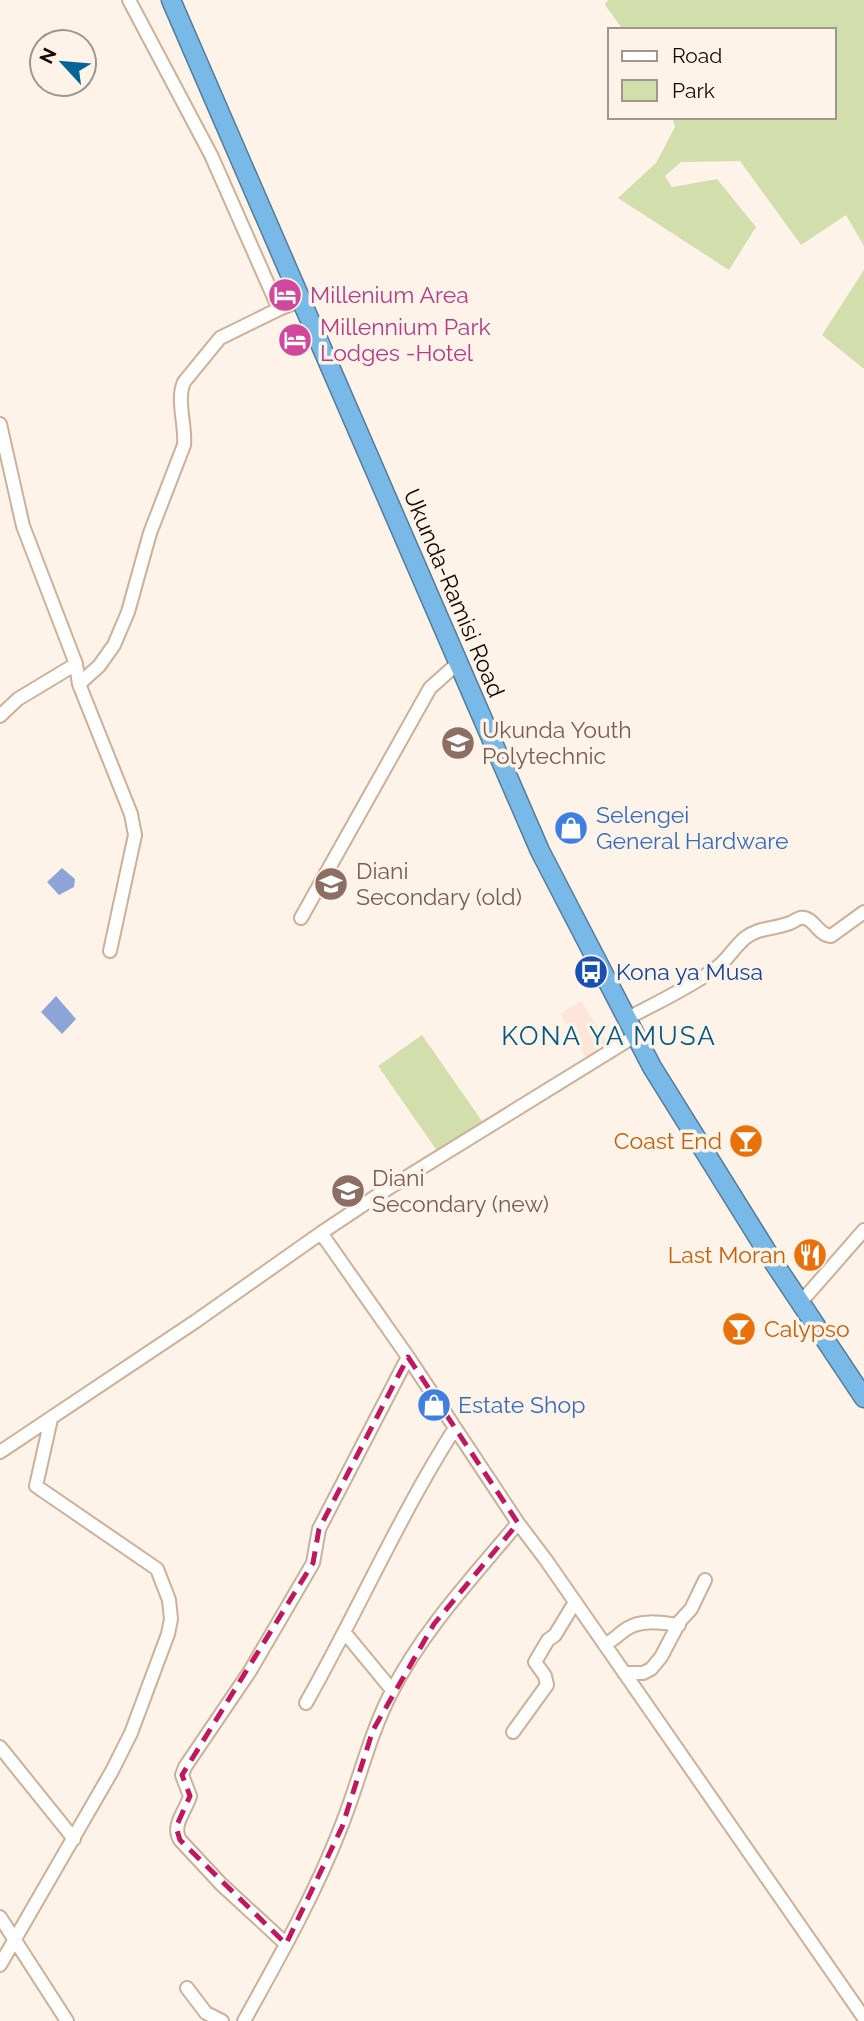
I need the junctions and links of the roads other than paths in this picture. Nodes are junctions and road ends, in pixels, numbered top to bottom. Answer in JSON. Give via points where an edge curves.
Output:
{"nodes":[{"id":1,"x":129,"y":0,"type":"edge"},
{"id":2,"x":171,"y":0,"type":"edge"},
{"id":3,"x":302,"y":300,"type":"junction"},
{"id":4,"x":278,"y":309,"type":"junction"},
{"id":5,"x":0,"y":424,"type":"edge"},
{"id":6,"x":458,"y":663,"type":"junction"},
{"id":7,"x":76,"y":664,"type":"junction"},
{"id":8,"x":79,"y":684,"type":"junction"},
{"id":9,"x":0,"y":716,"type":"edge"},
{"id":10,"x":864,"y":912,"type":"edge"},
{"id":11,"x":301,"y":918,"type":"dead end"},
{"id":12,"x":110,"y":951,"type":"dead end"},
{"id":13,"x":626,"y":1019,"type":"junction"},
{"id":14,"x":635,"y":1036,"type":"junction"},
{"id":15,"x":864,"y":1230,"type":"edge"},
{"id":16,"x":321,"y":1233,"type":"junction"},
{"id":17,"x":801,"y":1302,"type":"junction"},
{"id":18,"x":408,"y":1357,"type":"junction"},
{"id":19,"x":864,"y":1398,"type":"edge"},
{"id":20,"x":51,"y":1419,"type":"junction"},
{"id":21,"x":455,"y":1428,"type":"junction"},
{"id":22,"x":0,"y":1452,"type":"edge"},
{"id":23,"x":518,"y":1523,"type":"junction"},
{"id":24,"x":705,"y":1580,"type":"dead end"},
{"id":25,"x":575,"y":1602,"type":"junction"},
{"id":26,"x":678,"y":1625,"type":"junction"},
{"id":27,"x":345,"y":1633,"type":"junction"},
{"id":28,"x":604,"y":1644,"type":"junction"},
{"id":29,"x":624,"y":1673,"type":"junction"},
{"id":30,"x":392,"y":1690,"type":"junction"},
{"id":31,"x":306,"y":1703,"type":"dead end"},
{"id":32,"x":513,"y":1732,"type":"dead end"},
{"id":33,"x":0,"y":1747,"type":"edge"},
{"id":34,"x":74,"y":1839,"type":"junction"},
{"id":35,"x":0,"y":1917,"type":"edge"},
{"id":36,"x":14,"y":1938,"type":"junction"},
{"id":37,"x":286,"y":1944,"type":"junction"},
{"id":38,"x":0,"y":1965,"type":"edge"},
{"id":39,"x":187,"y":1988,"type":"dead end"},
{"id":40,"x":864,"y":2018,"type":"edge"},
{"id":41,"x":67,"y":2021,"type":"edge"},
{"id":42,"x":222,"y":2021,"type":"edge"},
{"id":43,"x":244,"y":2021,"type":"edge"}],
"edges":[{"from":1,"to":4,"type":"street","via":[[211,155]]},
{"from":2,"to":3,"type":"highway","name":"Ukunda-Ramisi Road"},
{"from":3,"to":4,"type":"street"},
{"from":3,"to":6,"type":"highway","name":"Ukunda-Ramisi Road"},
{"from":4,"to":8,"type":"street","via":[[220,338],[184,382],[184,445],[150,533],[128,612],[114,645]]},
{"from":5,"to":7,"type":"street","via":[[23,526]]},
{"from":6,"to":11,"type":"street","via":[[430,688]]},
{"from":6,"to":13,"type":"highway","name":"Ukunda-Ramisi Road","via":[[540,850]]},
{"from":7,"to":8,"type":"street"},
{"from":7,"to":9,"type":"street","via":[[18,699]]},
{"from":8,"to":12,"type":"street","via":[[131,814],[135,835]]},
{"from":10,"to":13,"type":"street","via":[[831,936],[800,918],[765,927],[745,938],[719,967]]},
{"from":13,"to":14,"type":"highway","name":"Ukunda-Ramisi Road"},
{"from":14,"to":16,"type":"street"},
{"from":14,"to":17,"type":"highway","name":"Ukunda-Ramisi Road"},
{"from":15,"to":17,"type":"street"},
{"from":16,"to":18,"type":"street"},
{"from":16,"to":20,"type":"street"},
{"from":17,"to":19,"type":"highway","name":"Ukunda-Ramisi Road"},
{"from":18,"to":21,"type":"street"},
{"from":18,"to":37,"type":"street","via":[[319,1530],[313,1563],[182,1775],[190,1796],[176,1826],[180,1840]]},
{"from":20,"to":22,"type":"street"},
{"from":20,"to":34,"type":"street","via":[[36,1486],[157,1569],[171,1619],[131,1733]]},
{"from":21,"to":23,"type":"street"},
{"from":21,"to":27,"type":"street"},
{"from":23,"to":25,"type":"street"},
{"from":23,"to":30,"type":"street","via":[[435,1624]]},
{"from":24,"to":26,"type":"street"},
{"from":25,"to":28,"type":"street"},
{"from":25,"to":32,"type":"street","via":[[535,1662],[547,1685]]},
{"from":26,"to":28,"type":"street","via":[[634,1625]]},
{"from":26,"to":29,"type":"street","via":[[651,1669]]},
{"from":27,"to":30,"type":"street"},
{"from":27,"to":31,"type":"street"},
{"from":28,"to":29,"type":"street"},
{"from":29,"to":40,"type":"street"},
{"from":30,"to":37,"type":"street","via":[[373,1730],[342,1826]]},
{"from":33,"to":34,"type":"street"},
{"from":34,"to":36,"type":"street"},
{"from":35,"to":36,"type":"street"},
{"from":36,"to":38,"type":"street"},
{"from":36,"to":41,"type":"street"},
{"from":37,"to":43,"type":"street"},
{"from":39,"to":42,"type":"street","via":[[206,2013]]}]}
